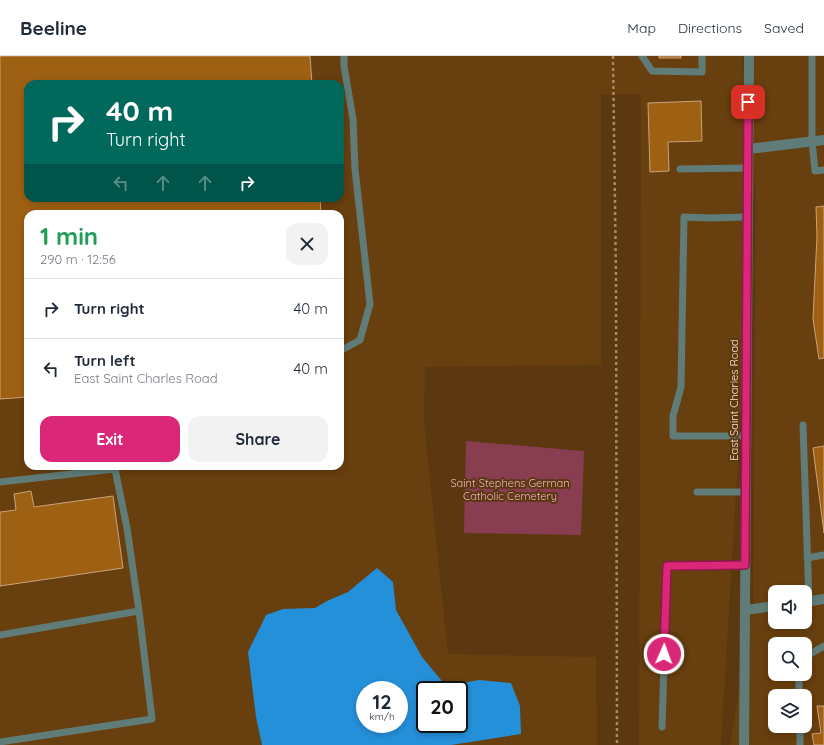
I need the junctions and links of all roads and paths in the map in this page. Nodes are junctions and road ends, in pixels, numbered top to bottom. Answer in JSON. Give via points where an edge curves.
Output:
{"nodes":[{"id":1,"x":344,"y":56,"type":"edge"},
{"id":2,"x":613,"y":56,"type":"edge"},
{"id":3,"x":642,"y":56,"type":"edge"},
{"id":4,"x":702,"y":56,"type":"edge"},
{"id":5,"x":749,"y":56,"type":"edge"},
{"id":6,"x":812,"y":56,"type":"edge"},
{"id":7,"x":824,"y":140,"type":"edge"},
{"id":8,"x":812,"y":142,"type":"junction"},
{"id":9,"x":748,"y":149,"type":"junction"},
{"id":10,"x":748,"y":168,"type":"junction"},
{"id":11,"x":680,"y":169,"type":"dead end"},
{"id":12,"x":824,"y":170,"type":"edge"},
{"id":13,"x":747,"y":217,"type":"junction"},
{"id":14,"x":344,"y":349,"type":"edge"},
{"id":15,"x":803,"y":425,"type":"dead end"},
{"id":16,"x":746,"y":436,"type":"junction"},
{"id":17,"x":105,"y":470,"type":"edge"},
{"id":18,"x":114,"y":470,"type":"edge"},
{"id":19,"x":0,"y":482,"type":"edge"},
{"id":20,"x":697,"y":492,"type":"dead end"},
{"id":21,"x":745,"y":492,"type":"junction"},
{"id":22,"x":824,"y":555,"type":"edge"},
{"id":23,"x":807,"y":558,"type":"junction"},
{"id":24,"x":745,"y":565,"type":"junction"},
{"id":25,"x":807,"y":585,"type":"edge"},
{"id":26,"x":824,"y":599,"type":"edge"},
{"id":27,"x":812,"y":601,"type":"edge"},
{"id":28,"x":768,"y":607,"type":"edge"},
{"id":29,"x":745,"y":610,"type":"junction"},
{"id":30,"x":139,"y":611,"type":"junction"},
{"id":31,"x":0,"y":635,"type":"edge"},
{"id":32,"x":824,"y":646,"type":"edge"},
{"id":33,"x":812,"y":653,"type":"edge"},
{"id":34,"x":662,"y":727,"type":"dead end"},
{"id":35,"x":800,"y":733,"type":"edge"},
{"id":36,"x":0,"y":742,"type":"edge"},
{"id":37,"x":616,"y":745,"type":"edge"},
{"id":38,"x":744,"y":745,"type":"edge"},
{"id":39,"x":800,"y":745,"type":"edge"}],
"edges":[{"from":1,"to":14,"type":"lane","via":[[353,119],[355,169],[370,304],[360,340]]},
{"from":2,"to":37,"type":"path","via":[[616,278]]},
{"from":3,"to":4,"type":"lane","via":[[652,71],[702,72]]},
{"from":5,"to":9,"type":"street","name":"East Saint Charles Road"},
{"from":6,"to":8,"type":"lane"},
{"from":7,"to":8,"type":"street"},
{"from":8,"to":9,"type":"street"},
{"from":8,"to":12,"type":"lane","via":[[815,171]]},
{"from":9,"to":10,"type":"street","name":"East Saint Charles Road"},
{"from":10,"to":11,"type":"lane"},
{"from":10,"to":13,"type":"street","name":"East Saint Charles Road"},
{"from":13,"to":16,"type":"street","name":"East Saint Charles Road"},
{"from":13,"to":16,"type":"lane","via":[[684,217],[681,387],[673,416],[673,436]]},
{"from":15,"to":23,"type":"lane"},
{"from":16,"to":21,"type":"street","name":"East Saint Charles Road"},
{"from":17,"to":19,"type":"lane"},
{"from":18,"to":30,"type":"lane","via":[[127,528]]},
{"from":20,"to":21,"type":"lane"},
{"from":21,"to":24,"type":"street","name":"East Saint Charles Road"},
{"from":22,"to":23,"type":"lane"},
{"from":23,"to":25,"type":"lane"},
{"from":24,"to":29,"type":"street","name":"East Saint Charles Road"},
{"from":24,"to":34,"type":"lane","via":[[667,566]]},
{"from":26,"to":27,"type":"street"},
{"from":28,"to":29,"type":"street"},
{"from":29,"to":38,"type":"street","name":"East Saint Charles Road"},
{"from":30,"to":31,"type":"lane"},
{"from":30,"to":36,"type":"lane","via":[[152,719]]},
{"from":32,"to":33,"type":"lane"},
{"from":35,"to":39,"type":"lane"}]}
